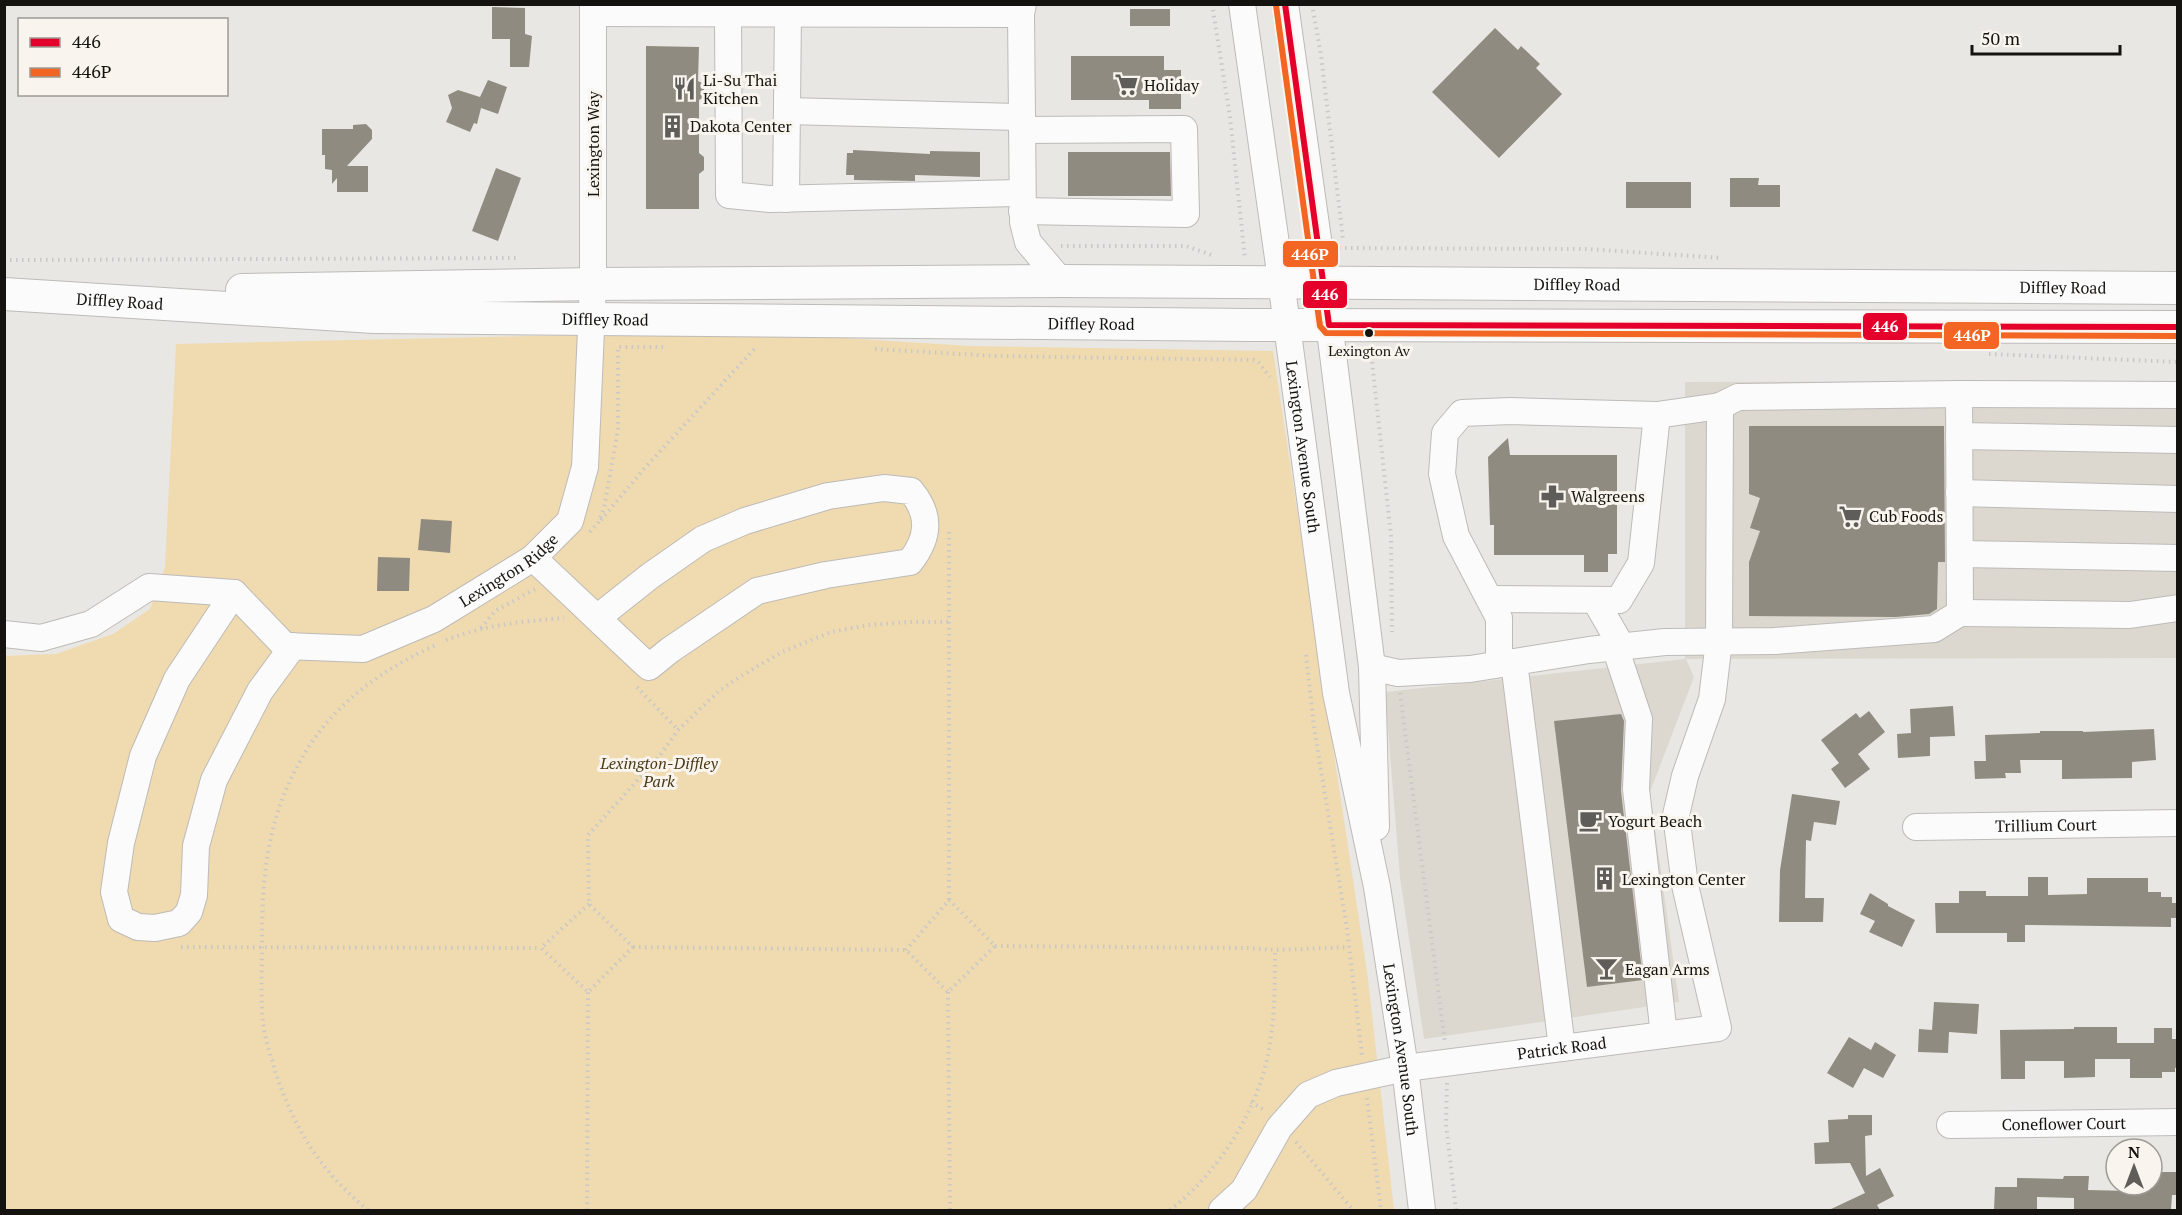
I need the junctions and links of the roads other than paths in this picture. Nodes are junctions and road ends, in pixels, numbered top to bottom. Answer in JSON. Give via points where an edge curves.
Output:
{"nodes":[{"id":1,"x":1242,"y":4,"type":"edge"},
{"id":2,"x":1285,"y":4,"type":"edge"},
{"id":3,"x":593,"y":9,"type":"edge"},
{"id":4,"x":679,"y":9,"type":"edge"},
{"id":5,"x":888,"y":9,"type":"edge"},
{"id":6,"x":952,"y":9,"type":"edge"},
{"id":7,"x":1022,"y":9,"type":"edge"},
{"id":8,"x":728,"y":13,"type":"junction"},
{"id":9,"x":788,"y":13,"type":"junction"},
{"id":10,"x":787,"y":111,"type":"junction"},
{"id":11,"x":1022,"y":123,"type":"junction"},
{"id":12,"x":786,"y":199,"type":"junction"},
{"id":13,"x":1022,"y":202,"type":"junction"},
{"id":14,"x":1061,"y":281,"type":"junction"},
{"id":15,"x":1282,"y":282,"type":"junction"},
{"id":16,"x":1324,"y":282,"type":"junction"},
{"id":17,"x":593,"y":284,"type":"junction"},
{"id":18,"x":2178,"y":288,"type":"edge"},
{"id":19,"x":592,"y":319,"type":"junction"},
{"id":20,"x":1286,"y":325,"type":"junction"},
{"id":21,"x":1329,"y":325,"type":"junction"},
{"id":22,"x":2178,"y":327,"type":"edge"},
{"id":23,"x":1959,"y":394,"type":"junction"},
{"id":24,"x":2178,"y":395,"type":"edge"},
{"id":25,"x":1720,"y":406,"type":"junction"},
{"id":26,"x":1657,"y":415,"type":"junction"},
{"id":27,"x":1959,"y":436,"type":"junction"},
{"id":28,"x":2178,"y":441,"type":"edge"},
{"id":29,"x":1959,"y":493,"type":"junction"},
{"id":30,"x":2178,"y":499,"type":"edge"},
{"id":31,"x":1960,"y":554,"type":"junction"},
{"id":32,"x":533,"y":558,"type":"junction"},
{"id":33,"x":2178,"y":558,"type":"edge"},
{"id":34,"x":234,"y":593,"type":"junction"},
{"id":35,"x":1490,"y":599,"type":"junction"},
{"id":36,"x":1594,"y":600,"type":"junction"},
{"id":37,"x":2178,"y":609,"type":"edge"},
{"id":38,"x":1960,"y":613,"type":"junction"},
{"id":39,"x":597,"y":618,"type":"junction"},
{"id":40,"x":4,"y":634,"type":"edge"},
{"id":41,"x":1719,"y":641,"type":"junction"},
{"id":42,"x":293,"y":646,"type":"junction"},
{"id":43,"x":1618,"y":647,"type":"junction"},
{"id":44,"x":1507,"y":663,"type":"junction"},
{"id":45,"x":1372,"y":667,"type":"junction"},
{"id":46,"x":2178,"y":823,"type":"edge"},
{"id":47,"x":1916,"y":827,"type":"dead end"},
{"id":48,"x":1377,"y":887,"type":"junction"},
{"id":49,"x":1664,"y":1035,"type":"junction"},
{"id":50,"x":1562,"y":1048,"type":"junction"},
{"id":51,"x":1405,"y":1068,"type":"junction"},
{"id":52,"x":2178,"y":1122,"type":"edge"},
{"id":53,"x":1950,"y":1125,"type":"dead end"},
{"id":54,"x":1222,"y":1210,"type":"edge"},
{"id":55,"x":1422,"y":1210,"type":"edge"}],
"edges":[{"from":1,"to":15,"type":"street","name":"Lexington Avenue South"},
{"from":2,"to":16,"type":"street","name":"Lexington Avenue South"},
{"from":3,"to":4,"type":"street"},
{"from":3,"to":17,"type":"street","name":"Lexington Way"},
{"from":4,"to":8,"type":"street"},
{"from":5,"to":6,"type":"street"},
{"from":5,"to":9,"type":"street"},
{"from":6,"to":7,"type":"street"},
{"from":7,"to":11,"type":"street"},
{"from":8,"to":9,"type":"street"},
{"from":8,"to":12,"type":"street","via":[[729,195]]},
{"from":9,"to":10,"type":"street"},
{"from":10,"to":11,"type":"street"},
{"from":10,"to":12,"type":"street"},
{"from":11,"to":13,"type":"street"},
{"from":11,"to":13,"type":"street","via":[[1184,129],[1186,213]]},
{"from":12,"to":13,"type":"street"},
{"from":13,"to":14,"type":"street","via":[[1028,242]]},
{"from":14,"to":15,"type":"main road","name":"Diffley Road"},
{"from":14,"to":17,"type":"main road","name":"Diffley Road"},
{"from":15,"to":16,"type":"main road","name":"Diffley Road"},
{"from":15,"to":20,"type":"street","name":"Lexington Avenue South"},
{"from":16,"to":18,"type":"main road","name":"Diffley Road"},
{"from":16,"to":21,"type":"street","name":"Lexington Avenue South"},
{"from":17,"to":19,"type":"street","name":"Lexington Ridge"},
{"from":17,"to":19,"type":"main road","name":"Diffley Road","via":[[4,294],[374,317]]},
{"from":19,"to":20,"type":"main road","name":"Diffley Road"},
{"from":19,"to":32,"type":"street","name":"Lexington Ridge","via":[[585,467],[570,521]]},
{"from":20,"to":21,"type":"main road","name":"Diffley Road"},
{"from":20,"to":48,"type":"street","name":"Lexington Avenue South","via":[[1336,693]]},
{"from":21,"to":22,"type":"main road","name":"Diffley Road"},
{"from":21,"to":45,"type":"street","name":"Lexington Avenue South"},
{"from":23,"to":24,"type":"street"},
{"from":23,"to":25,"type":"street","via":[[1738,398]]},
{"from":23,"to":27,"type":"street"},
{"from":25,"to":26,"type":"street"},
{"from":25,"to":41,"type":"street"},
{"from":26,"to":35,"type":"street","via":[[1462,413],[1444,433],[1442,474],[1456,536]]},
{"from":26,"to":36,"type":"street","via":[[1641,563],[1619,600]]},
{"from":27,"to":28,"type":"street"},
{"from":27,"to":29,"type":"street"},
{"from":29,"to":30,"type":"street"},
{"from":29,"to":31,"type":"street"},
{"from":31,"to":33,"type":"street"},
{"from":31,"to":38,"type":"street"},
{"from":32,"to":39,"type":"street"},
{"from":32,"to":42,"type":"street","name":"Lexington Ridge","via":[[434,619],[363,649]]},
{"from":34,"to":40,"type":"street","via":[[149,587],[91,624],[41,638]]},
{"from":34,"to":42,"type":"street","via":[[285,646]]},
{"from":34,"to":42,"type":"street","via":[[177,679],[143,756],[121,843],[114,892],[121,919],[138,927],[155,928],[178,923],[189,912],[194,895],[196,846],[214,780],[260,691]]},
{"from":35,"to":36,"type":"street"},
{"from":35,"to":44,"type":"street","via":[[1500,618]]},
{"from":36,"to":43,"type":"street"},
{"from":37,"to":38,"type":"street","via":[[2130,615]]},
{"from":38,"to":41,"type":"street","via":[[1934,629]]},
{"from":39,"to":39,"type":"street","via":[[649,667],[757,591],[910,562],[920,549],[925,530],[922,504],[911,491],[884,488],[828,496],[746,521],[704,539]]},
{"from":41,"to":43,"type":"street"},
{"from":41,"to":49,"type":"street","name":"Patrick Road","via":[[1712,699],[1676,815],[1685,885],[1718,1028]]},
{"from":43,"to":44,"type":"street"},
{"from":43,"to":49,"type":"street","via":[[1639,719],[1636,789]]},
{"from":44,"to":45,"type":"street","via":[[1398,673]]},
{"from":44,"to":50,"type":"street"},
{"from":45,"to":48,"type":"street","name":"Lexington Avenue South"},
{"from":46,"to":47,"type":"street","name":"Trillium Court"},
{"from":48,"to":51,"type":"street","name":"Lexington Avenue South"},
{"from":49,"to":50,"type":"street","name":"Patrick Road"},
{"from":50,"to":51,"type":"street","name":"Patrick Road"},
{"from":51,"to":54,"type":"street","name":"Patrick Road","via":[[1336,1083],[1308,1095],[1281,1126],[1244,1190]]},
{"from":51,"to":55,"type":"street","name":"Lexington Avenue South"},
{"from":52,"to":53,"type":"street","name":"Coneflower Court"}]}
